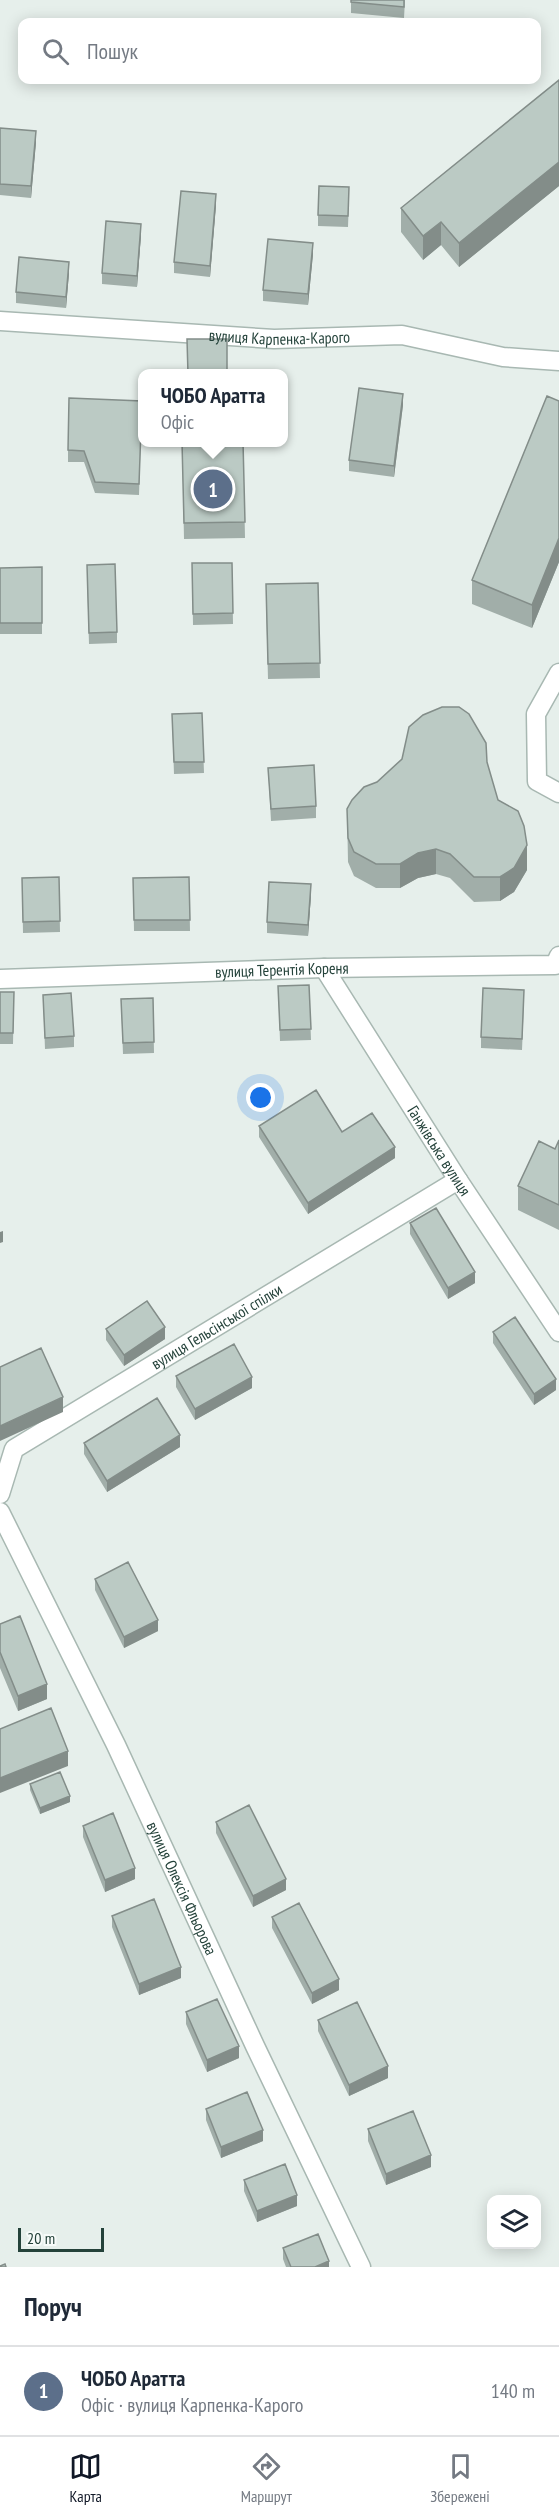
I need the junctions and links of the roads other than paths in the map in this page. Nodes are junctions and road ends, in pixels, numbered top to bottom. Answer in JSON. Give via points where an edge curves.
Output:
{"nodes":[{"id":1,"x":0,"y":321,"type":"edge"},
{"id":2,"x":559,"y":361,"type":"edge"},
{"id":3,"x":559,"y":673,"type":"edge"},
{"id":4,"x":559,"y":794,"type":"edge"},
{"id":5,"x":559,"y":956,"type":"edge"},
{"id":6,"x":324,"y":968,"type":"junction"},
{"id":7,"x":0,"y":979,"type":"edge"},
{"id":8,"x":458,"y":1180,"type":"junction"},
{"id":9,"x":559,"y":1332,"type":"edge"},
{"id":10,"x":0,"y":1494,"type":"edge"},
{"id":11,"x":0,"y":1512,"type":"edge"},
{"id":12,"x":361,"y":2267,"type":"edge"}],
"edges":[{"from":1,"to":2,"type":"street","name":"вулиця Карпенка-Карого","via":[[274,339],[402,335],[503,357]]},
{"from":3,"to":4,"type":"street","via":[[536,714],[537,781]]},
{"from":5,"to":6,"type":"street","name":"вулиця Терентія Кореня","via":[[555,965]]},
{"from":6,"to":7,"type":"street","name":"вулиця Терентія Кореня"},
{"from":6,"to":8,"type":"street","name":"Ганжівська вулиця"},
{"from":8,"to":9,"type":"street","name":"Ганжівська вулиця"},
{"from":8,"to":10,"type":"street","name":"вулиця Гельсінської спілки","via":[[14,1449]]},
{"from":11,"to":12,"type":"street","name":"вулиця Олексія Фльорова","via":[[116,1745]]}]}
